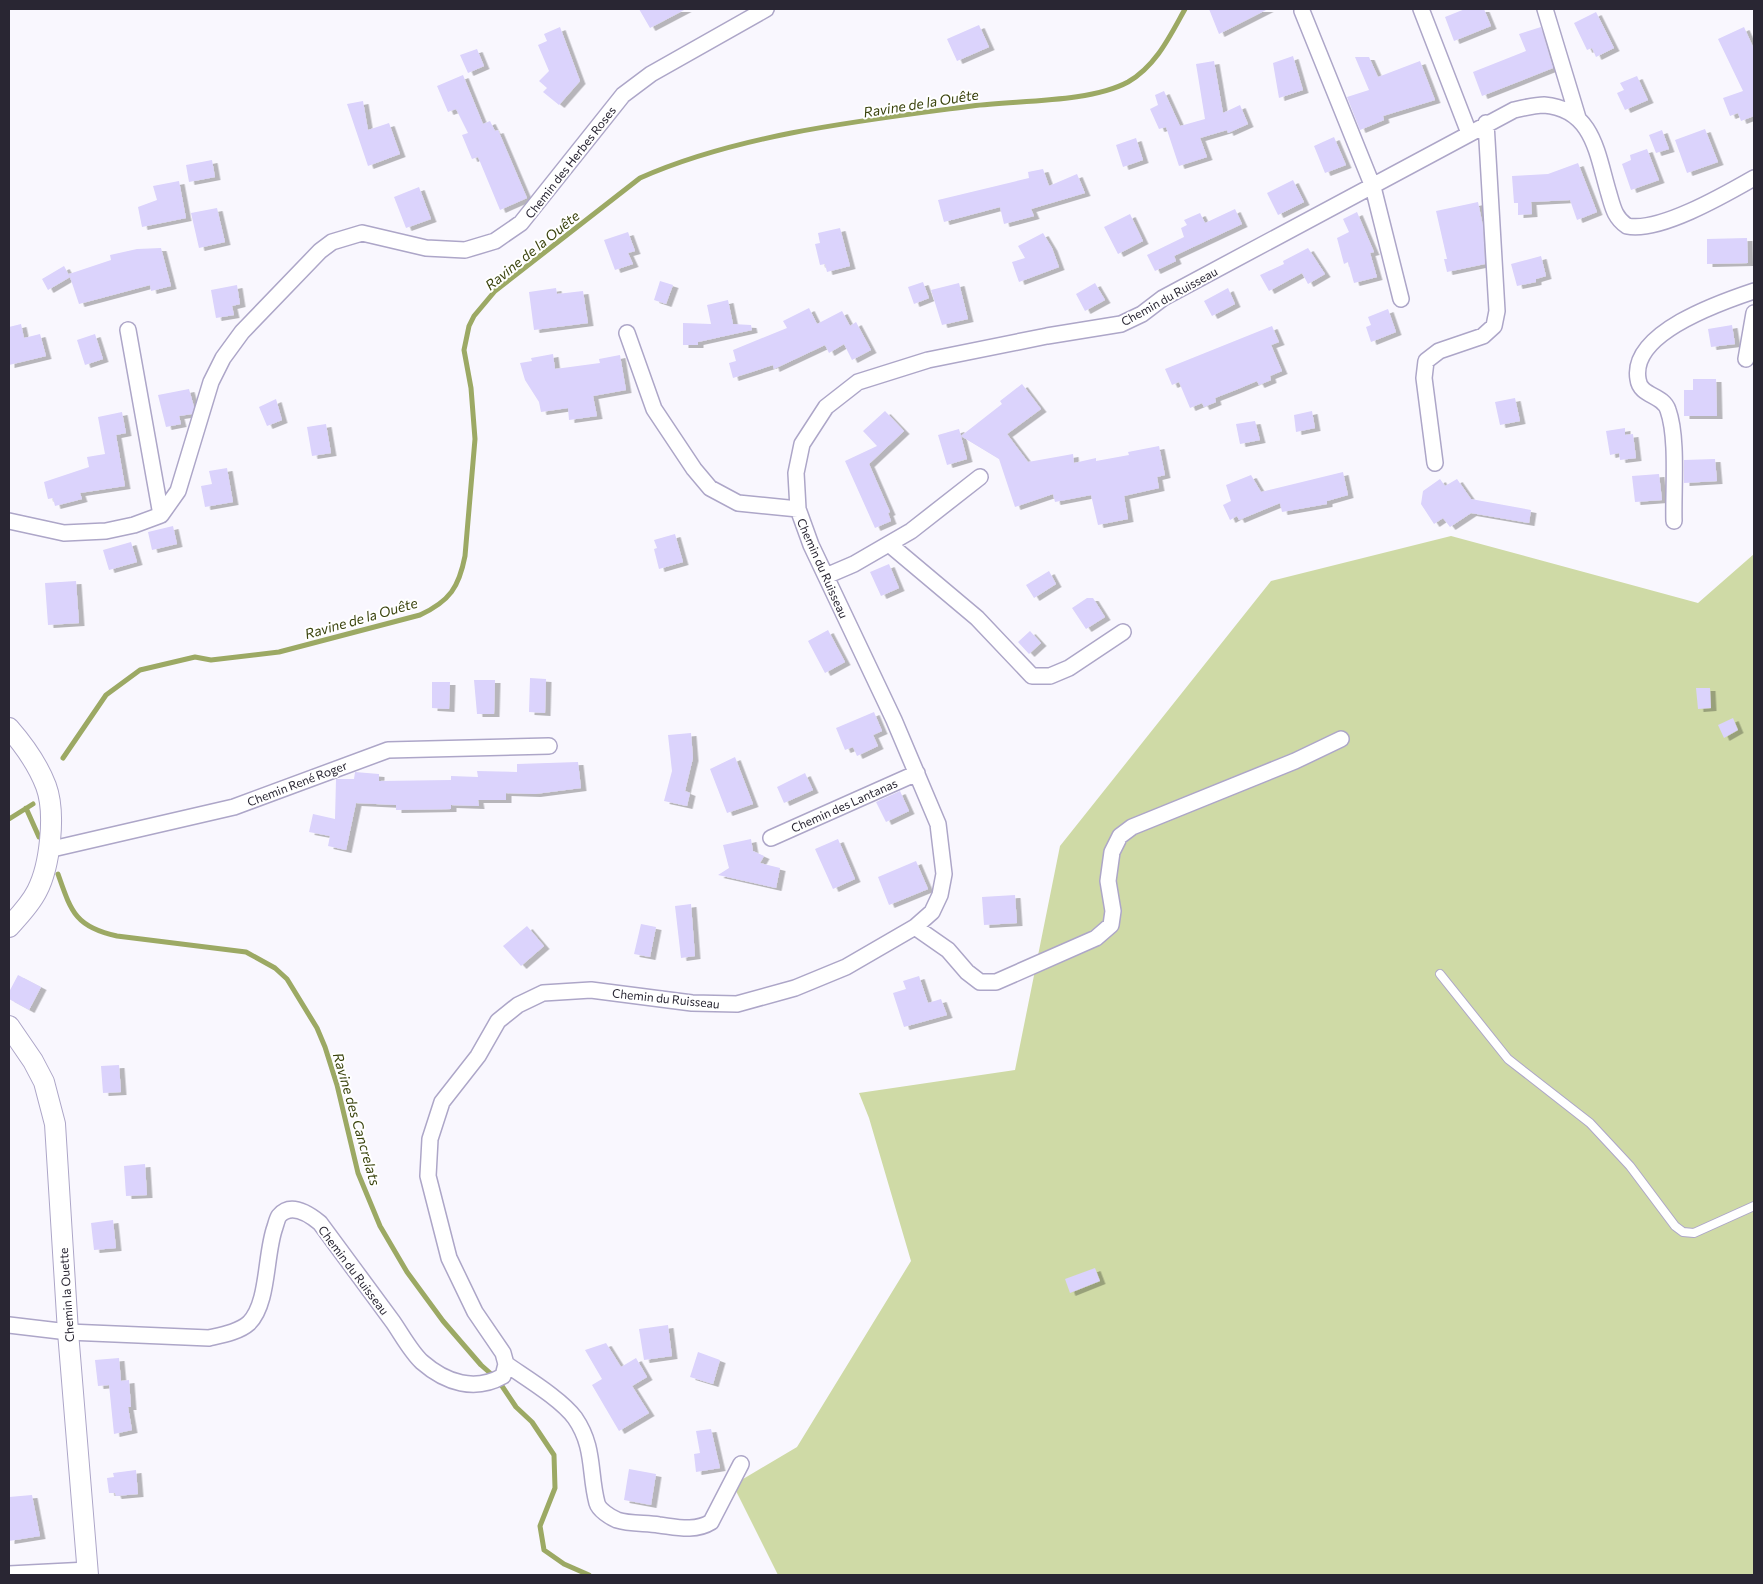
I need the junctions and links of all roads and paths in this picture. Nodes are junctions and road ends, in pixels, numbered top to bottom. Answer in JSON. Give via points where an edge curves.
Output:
{"nodes":[{"id":1,"x":766,"y":9,"type":"edge"},
{"id":2,"x":1421,"y":9,"type":"edge"},
{"id":3,"x":1545,"y":9,"type":"edge"},
{"id":4,"x":1302,"y":11,"type":"dead end"},
{"id":5,"x":1578,"y":118,"type":"junction"},
{"id":6,"x":1486,"y":123,"type":"junction"},
{"id":7,"x":1469,"y":133,"type":"junction"},
{"id":8,"x":1754,"y":178,"type":"edge"},
{"id":9,"x":1373,"y":187,"type":"junction"},
{"id":10,"x":1754,"y":290,"type":"edge"},
{"id":11,"x":1401,"y":299,"type":"dead end"},
{"id":12,"x":1754,"y":313,"type":"edge"},
{"id":13,"x":128,"y":330,"type":"dead end"},
{"id":14,"x":626,"y":333,"type":"dead end"},
{"id":15,"x":1746,"y":359,"type":"dead end"},
{"id":16,"x":1435,"y":463,"type":"dead end"},
{"id":17,"x":980,"y":477,"type":"dead end"},
{"id":18,"x":798,"y":510,"type":"junction"},
{"id":19,"x":161,"y":515,"type":"junction"},
{"id":20,"x":1674,"y":520,"type":"dead end"},
{"id":21,"x":9,"y":521,"type":"edge"},
{"id":22,"x":889,"y":544,"type":"junction"},
{"id":23,"x":826,"y":576,"type":"junction"},
{"id":24,"x":1123,"y":632,"type":"dead end"},
{"id":25,"x":9,"y":728,"type":"edge"},
{"id":26,"x":1341,"y":739,"type":"dead end"},
{"id":27,"x":549,"y":746,"type":"dead end"},
{"id":28,"x":916,"y":773,"type":"junction"},
{"id":29,"x":771,"y":838,"type":"dead end"},
{"id":30,"x":48,"y":850,"type":"junction"},
{"id":31,"x":9,"y":927,"type":"edge"},
{"id":32,"x":914,"y":927,"type":"junction"},
{"id":33,"x":1440,"y":974,"type":"dead end"},
{"id":34,"x":9,"y":1026,"type":"edge"},
{"id":35,"x":1754,"y":1206,"type":"edge"},
{"id":36,"x":9,"y":1325,"type":"edge"},
{"id":37,"x":68,"y":1332,"type":"junction"},
{"id":38,"x":500,"y":1374,"type":"junction"},
{"id":39,"x":741,"y":1464,"type":"dead end"},
{"id":40,"x":88,"y":1572,"type":"edge"},
{"id":41,"x":9,"y":1574,"type":"edge"}],
"edges":[{"from":1,"to":19,"type":"street","name":"Chemin des Herbes Roses","via":[[651,74],[623,95],[522,223],[495,241],[465,250],[426,248],[362,233],[332,242],[320,251],[242,332],[223,358],[211,382],[178,491]]},
{"from":2,"to":7,"type":"street"},
{"from":3,"to":5,"type":"street"},
{"from":4,"to":9,"type":"street"},
{"from":5,"to":6,"type":"street","name":"Chemin du Ruisseau","via":[[1569,111],[1543,105],[1514,110]]},
{"from":5,"to":8,"type":"street","via":[[1591,138],[1614,214],[1628,226],[1644,227],[1708,205]]},
{"from":6,"to":7,"type":"street","name":"Chemin du Ruisseau"},
{"from":6,"to":16,"type":"street","via":[[1497,311],[1494,326],[1483,336],[1439,351],[1426,361],[1424,378]]},
{"from":7,"to":9,"type":"street","name":"Chemin du Ruisseau"},
{"from":9,"to":11,"type":"street"},
{"from":9,"to":18,"type":"street","name":"Chemin du Ruisseau","via":[[1163,298],[1142,314],[1121,324],[928,360],[858,382],[826,407],[802,444],[796,473]]},
{"from":10,"to":20,"type":"street","via":[[1705,308],[1657,339],[1643,352],[1637,369],[1638,382],[1645,392],[1662,400],[1669,412]]},
{"from":12,"to":15,"type":"street"},
{"from":13,"to":19,"type":"street"},
{"from":14,"to":18,"type":"street","via":[[654,409],[710,488],[738,503]]},
{"from":17,"to":22,"type":"street","via":[[911,531]]},
{"from":18,"to":23,"type":"street","name":"Chemin du Ruisseau"},
{"from":19,"to":21,"type":"street","via":[[106,531],[64,533]]},
{"from":22,"to":23,"type":"street"},
{"from":22,"to":24,"type":"street","via":[[976,618],[1032,676],[1050,676],[1069,668]]},
{"from":23,"to":28,"type":"street","name":"Chemin du Ruisseau"},
{"from":25,"to":30,"type":"street","via":[[46,786],[50,810]]},
{"from":26,"to":32,"type":"street","via":[[1132,827],[1120,836],[1112,852],[1108,881],[1113,911],[1111,925],[1096,938],[1033,966],[996,982],[980,982],[948,950]]},
{"from":27,"to":30,"type":"street","name":"Chemin René Roger","via":[[388,750],[234,807]]},
{"from":28,"to":29,"type":"street","name":"Chemin des Lantanas"},
{"from":28,"to":32,"type":"street","name":"Chemin du Ruisseau","via":[[938,824],[944,874],[940,895],[932,912]]},
{"from":30,"to":31,"type":"street","via":[[37,891],[20,917]]},
{"from":32,"to":38,"type":"street","name":"Chemin du Ruisseau","via":[[846,967],[795,988],[736,1004],[692,1003],[591,990],[544,993],[518,1005],[498,1021],[478,1056],[442,1102],[430,1139],[428,1176],[448,1258],[475,1312],[503,1353]]},
{"from":33,"to":35,"type":"lane","via":[[1508,1059],[1590,1123],[1630,1166],[1669,1219],[1683,1232],[1694,1234]]},
{"from":34,"to":37,"type":"street","name":"Chemin la Ouette","via":[[44,1082],[55,1124]]},
{"from":36,"to":37,"type":"street"},
{"from":37,"to":38,"type":"street","name":"Chemin du Ruisseau","via":[[209,1338],[248,1324],[258,1309],[279,1216],[298,1210],[320,1223],[422,1362],[450,1380],[464,1384],[478,1386]]},
{"from":37,"to":40,"type":"street","name":"Chemin la Ouette"},
{"from":38,"to":39,"type":"street","via":[[542,1389],[574,1418],[586,1439],[593,1464],[597,1504],[618,1520],[689,1528],[704,1526],[710,1522]]},
{"from":40,"to":41,"type":"street"}]}
